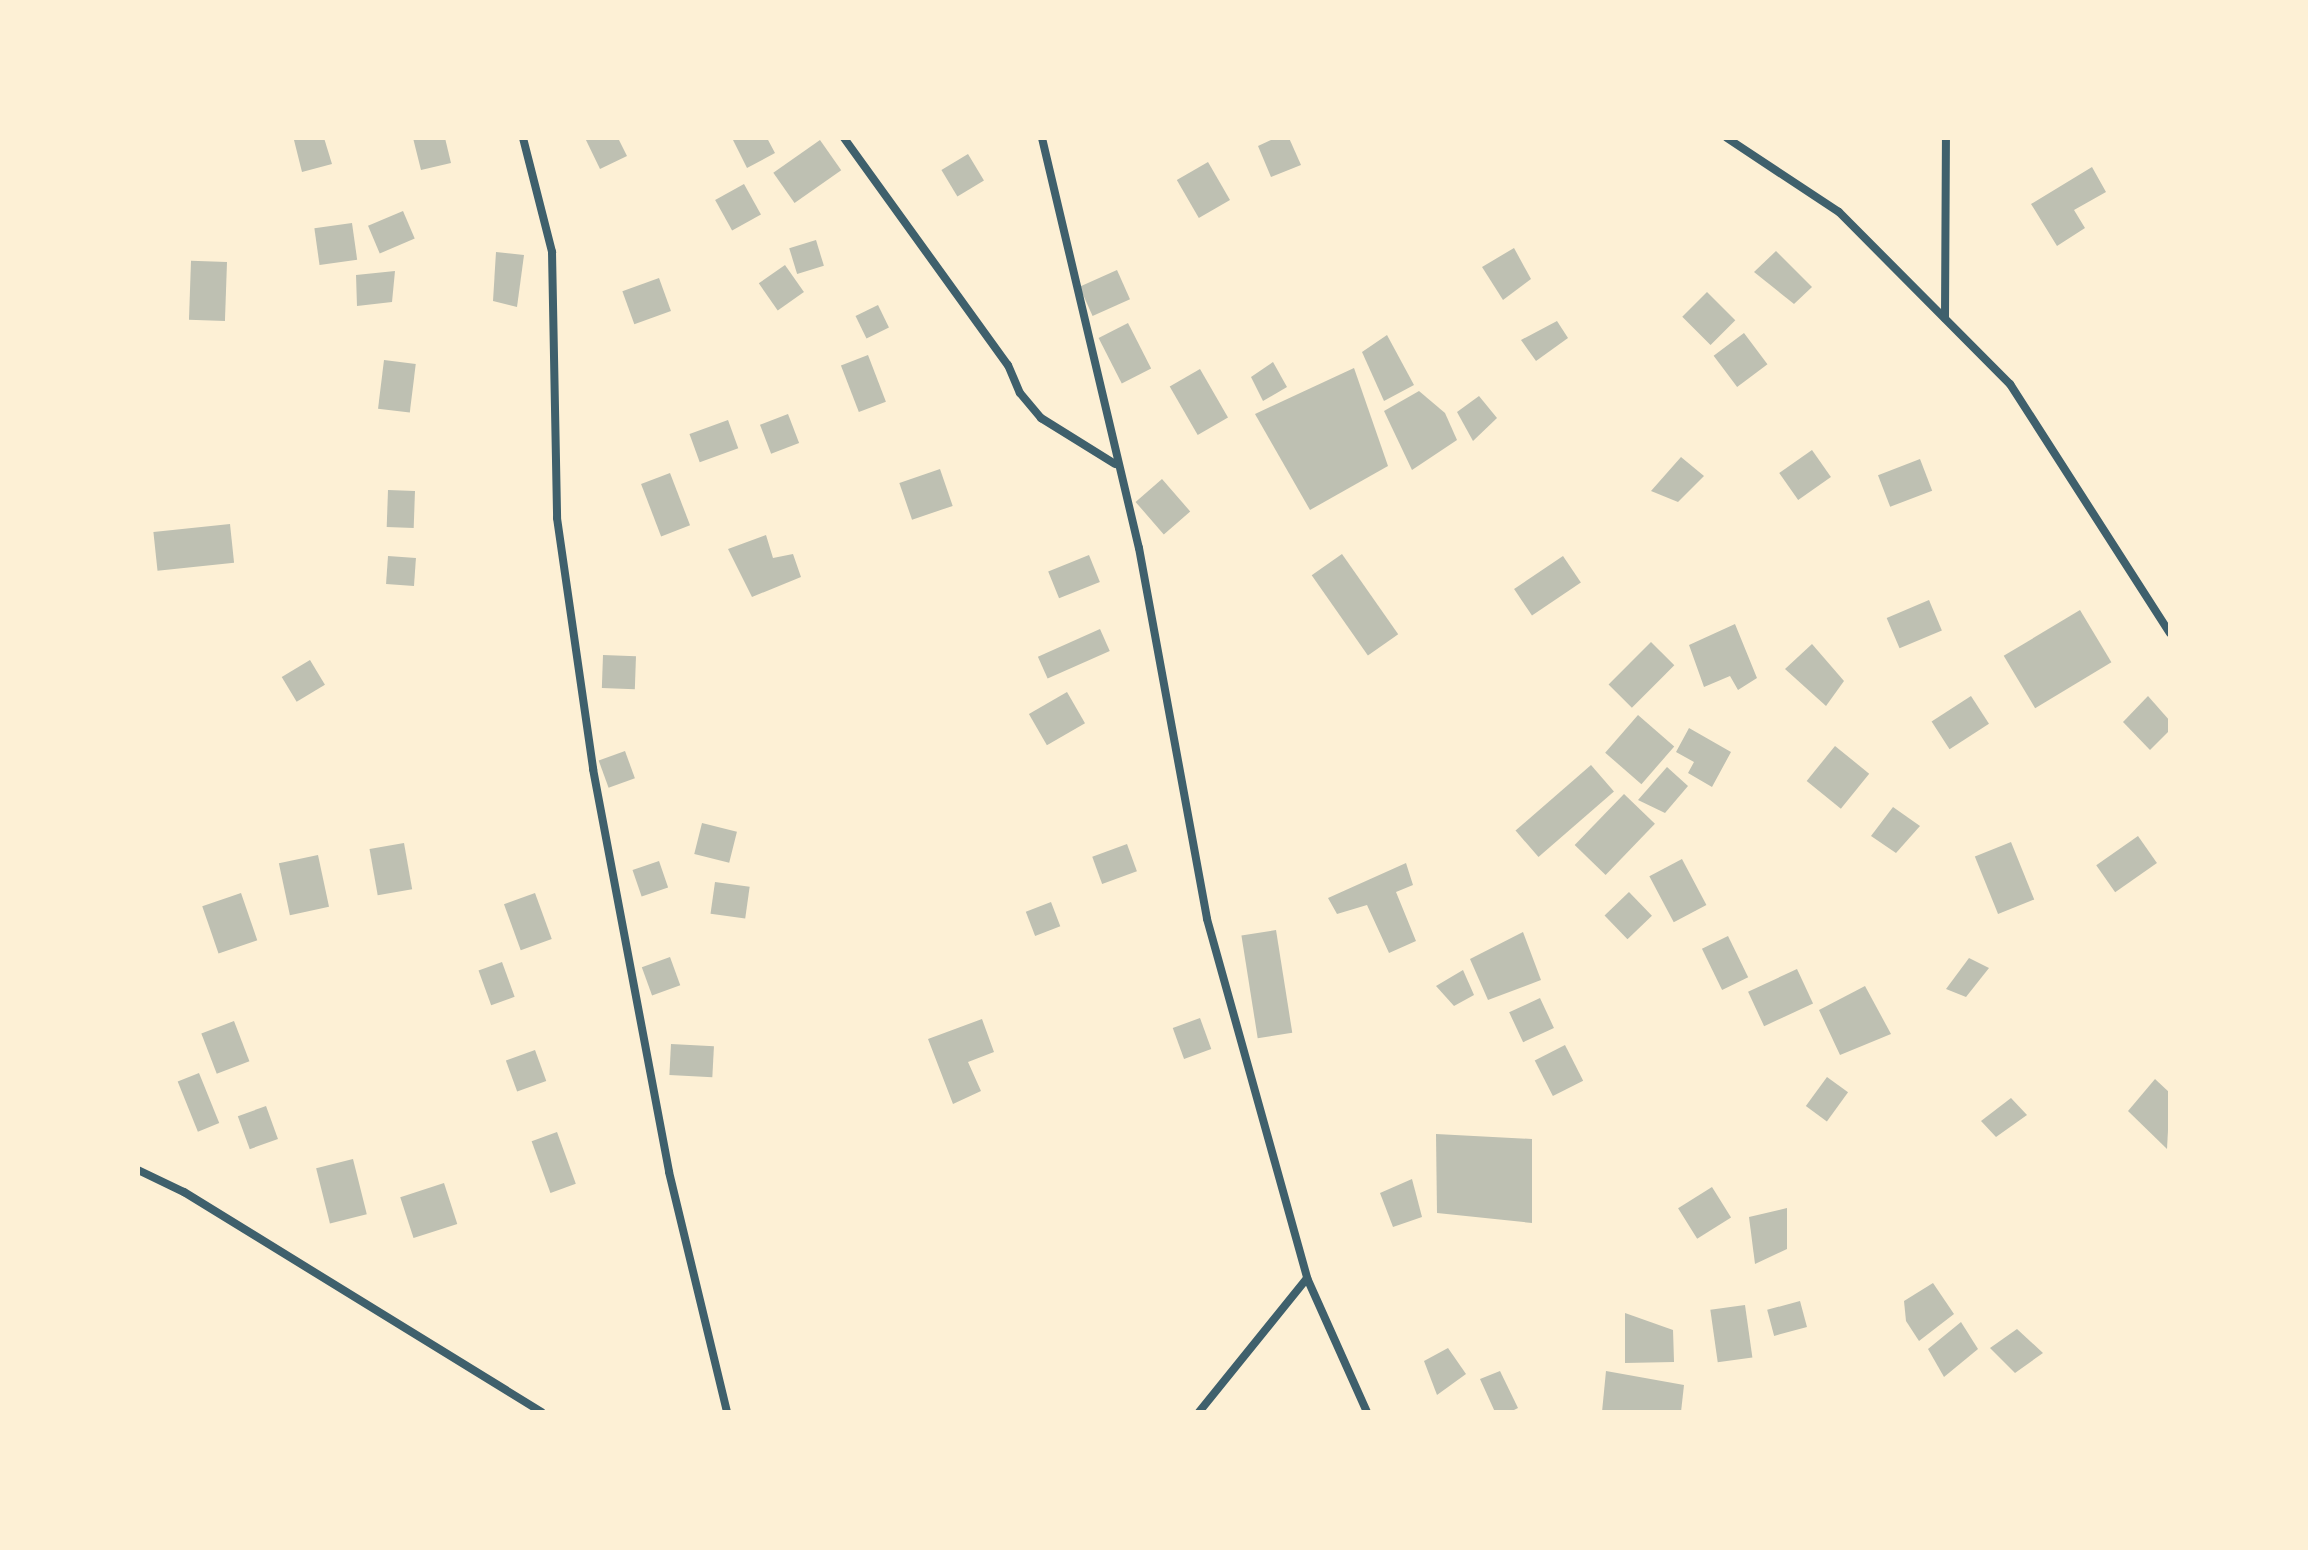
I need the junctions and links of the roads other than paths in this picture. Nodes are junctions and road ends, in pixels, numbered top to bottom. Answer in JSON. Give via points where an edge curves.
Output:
{"nodes":[{"id":1,"x":523,"y":138,"type":"edge"},
{"id":2,"x":844,"y":138,"type":"edge"},
{"id":3,"x":1042,"y":138,"type":"edge"},
{"id":4,"x":1727,"y":138,"type":"edge"},
{"id":5,"x":1946,"y":138,"type":"edge"},
{"id":6,"x":1945,"y":318,"type":"junction"},
{"id":7,"x":1115,"y":464,"type":"junction"},
{"id":8,"x":2170,"y":633,"type":"edge"},
{"id":9,"x":138,"y":1170,"type":"edge"},
{"id":10,"x":1307,"y":1278,"type":"junction"},
{"id":11,"x":542,"y":1412,"type":"edge"},
{"id":12,"x":727,"y":1412,"type":"edge"},
{"id":13,"x":1199,"y":1412,"type":"edge"},
{"id":14,"x":1367,"y":1412,"type":"edge"}],
"edges":[{"from":1,"to":12,"type":"street","via":[[552,252],[557,518],[593,769],[669,1172]]},
{"from":2,"to":7,"type":"street","via":[[875,174],[1041,418]]},
{"from":3,"to":7,"type":"street"},
{"from":4,"to":6,"type":"street","via":[[1839,212]]},
{"from":5,"to":6,"type":"street"},
{"from":6,"to":8,"type":"street","via":[[2010,384]]},
{"from":7,"to":10,"type":"street","via":[[1139,548],[1207,919]]},
{"from":9,"to":11,"type":"street","via":[[184,1192]]},
{"from":10,"to":13,"type":"street"},
{"from":10,"to":14,"type":"street"}]}
